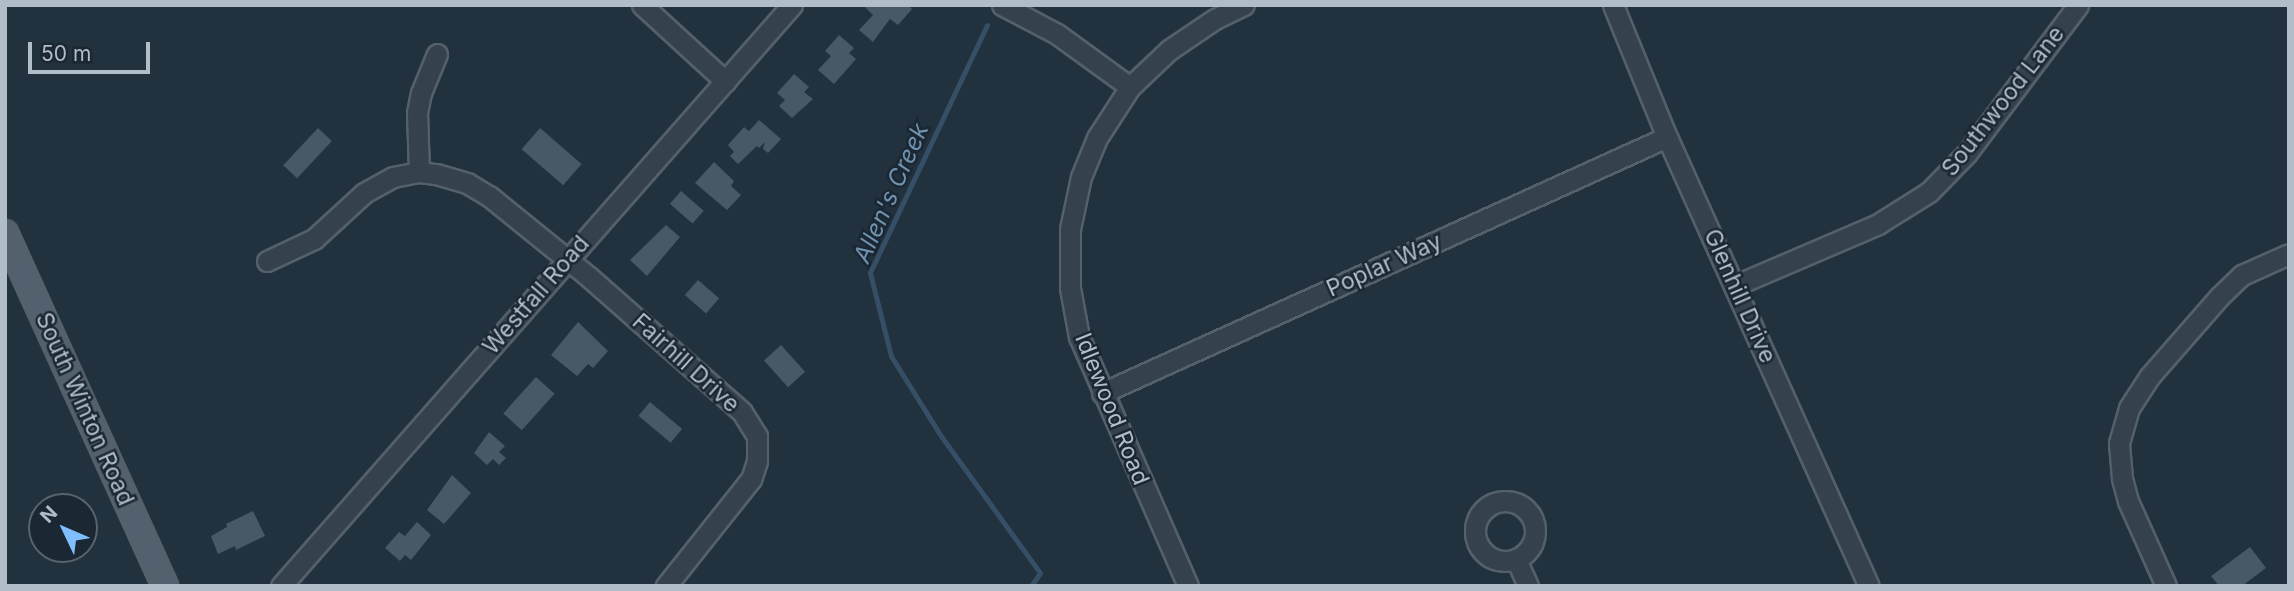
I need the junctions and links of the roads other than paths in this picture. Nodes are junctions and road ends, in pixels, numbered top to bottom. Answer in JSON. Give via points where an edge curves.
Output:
{"nodes":[{"id":1,"x":642,"y":5,"type":"edge"},
{"id":2,"x":792,"y":5,"type":"edge"},
{"id":3,"x":1002,"y":5,"type":"edge"},
{"id":4,"x":1244,"y":5,"type":"edge"},
{"id":5,"x":1613,"y":5,"type":"edge"},
{"id":6,"x":2078,"y":5,"type":"edge"},
{"id":7,"x":437,"y":54,"type":"dead end"},
{"id":8,"x":725,"y":81,"type":"junction"},
{"id":9,"x":1130,"y":87,"type":"junction"},
{"id":10,"x":1667,"y":137,"type":"junction"},
{"id":11,"x":419,"y":172,"type":"junction"},
{"id":12,"x":5,"y":233,"type":"edge"},
{"id":13,"x":2289,"y":254,"type":"edge"},
{"id":14,"x":267,"y":261,"type":"dead end"},
{"id":15,"x":566,"y":261,"type":"junction"},
{"id":16,"x":1736,"y":285,"type":"junction"},
{"id":17,"x":1102,"y":393,"type":"junction"},
{"id":18,"x":1516,"y":559,"type":"dead end"},
{"id":19,"x":165,"y":586,"type":"edge"},
{"id":20,"x":281,"y":586,"type":"edge"},
{"id":21,"x":666,"y":586,"type":"edge"},
{"id":22,"x":1188,"y":586,"type":"edge"},
{"id":23,"x":1528,"y":586,"type":"edge"},
{"id":24,"x":1869,"y":586,"type":"edge"},
{"id":25,"x":2166,"y":586,"type":"edge"}],
"edges":[{"from":1,"to":8,"type":"street"},
{"from":2,"to":8,"type":"street","name":"Westfall Road"},
{"from":3,"to":9,"type":"street","via":[[1057,34]]},
{"from":4,"to":9,"type":"street","name":"Idlewood Road","via":[[1169,50]]},
{"from":5,"to":10,"type":"street","name":"Glenhill Drive"},
{"from":6,"to":16,"type":"street","name":"Southwood Lane","via":[[1967,153],[1929,192],[1878,224]]},
{"from":7,"to":11,"type":"street","via":[[417,113]]},
{"from":8,"to":15,"type":"street","name":"Westfall Road"},
{"from":9,"to":17,"type":"street","name":"Idlewood Road","via":[[1097,138],[1081,177],[1069,229],[1070,288],[1079,337]]},
{"from":10,"to":16,"type":"street","name":"Glenhill Drive"},
{"from":10,"to":17,"type":"street","name":"Poplar Way"},
{"from":11,"to":14,"type":"street","via":[[377,184],[314,239]]},
{"from":11,"to":15,"type":"street","name":"Fairhill Drive","via":[[450,177],[479,189]]},
{"from":12,"to":19,"type":"main road","name":"South Winton Road"},
{"from":13,"to":25,"type":"street","via":[[2242,275],[2219,297],[2129,408],[2119,443],[2122,478]]},
{"from":15,"to":20,"type":"street","name":"Westfall Road"},
{"from":15,"to":21,"type":"street","name":"Fairhill Drive","via":[[742,412],[757,436],[751,479]]},
{"from":16,"to":24,"type":"street","name":"Glenhill Drive"},
{"from":17,"to":22,"type":"street","name":"Idlewood Road"},
{"from":18,"to":23,"type":"street"}]}
